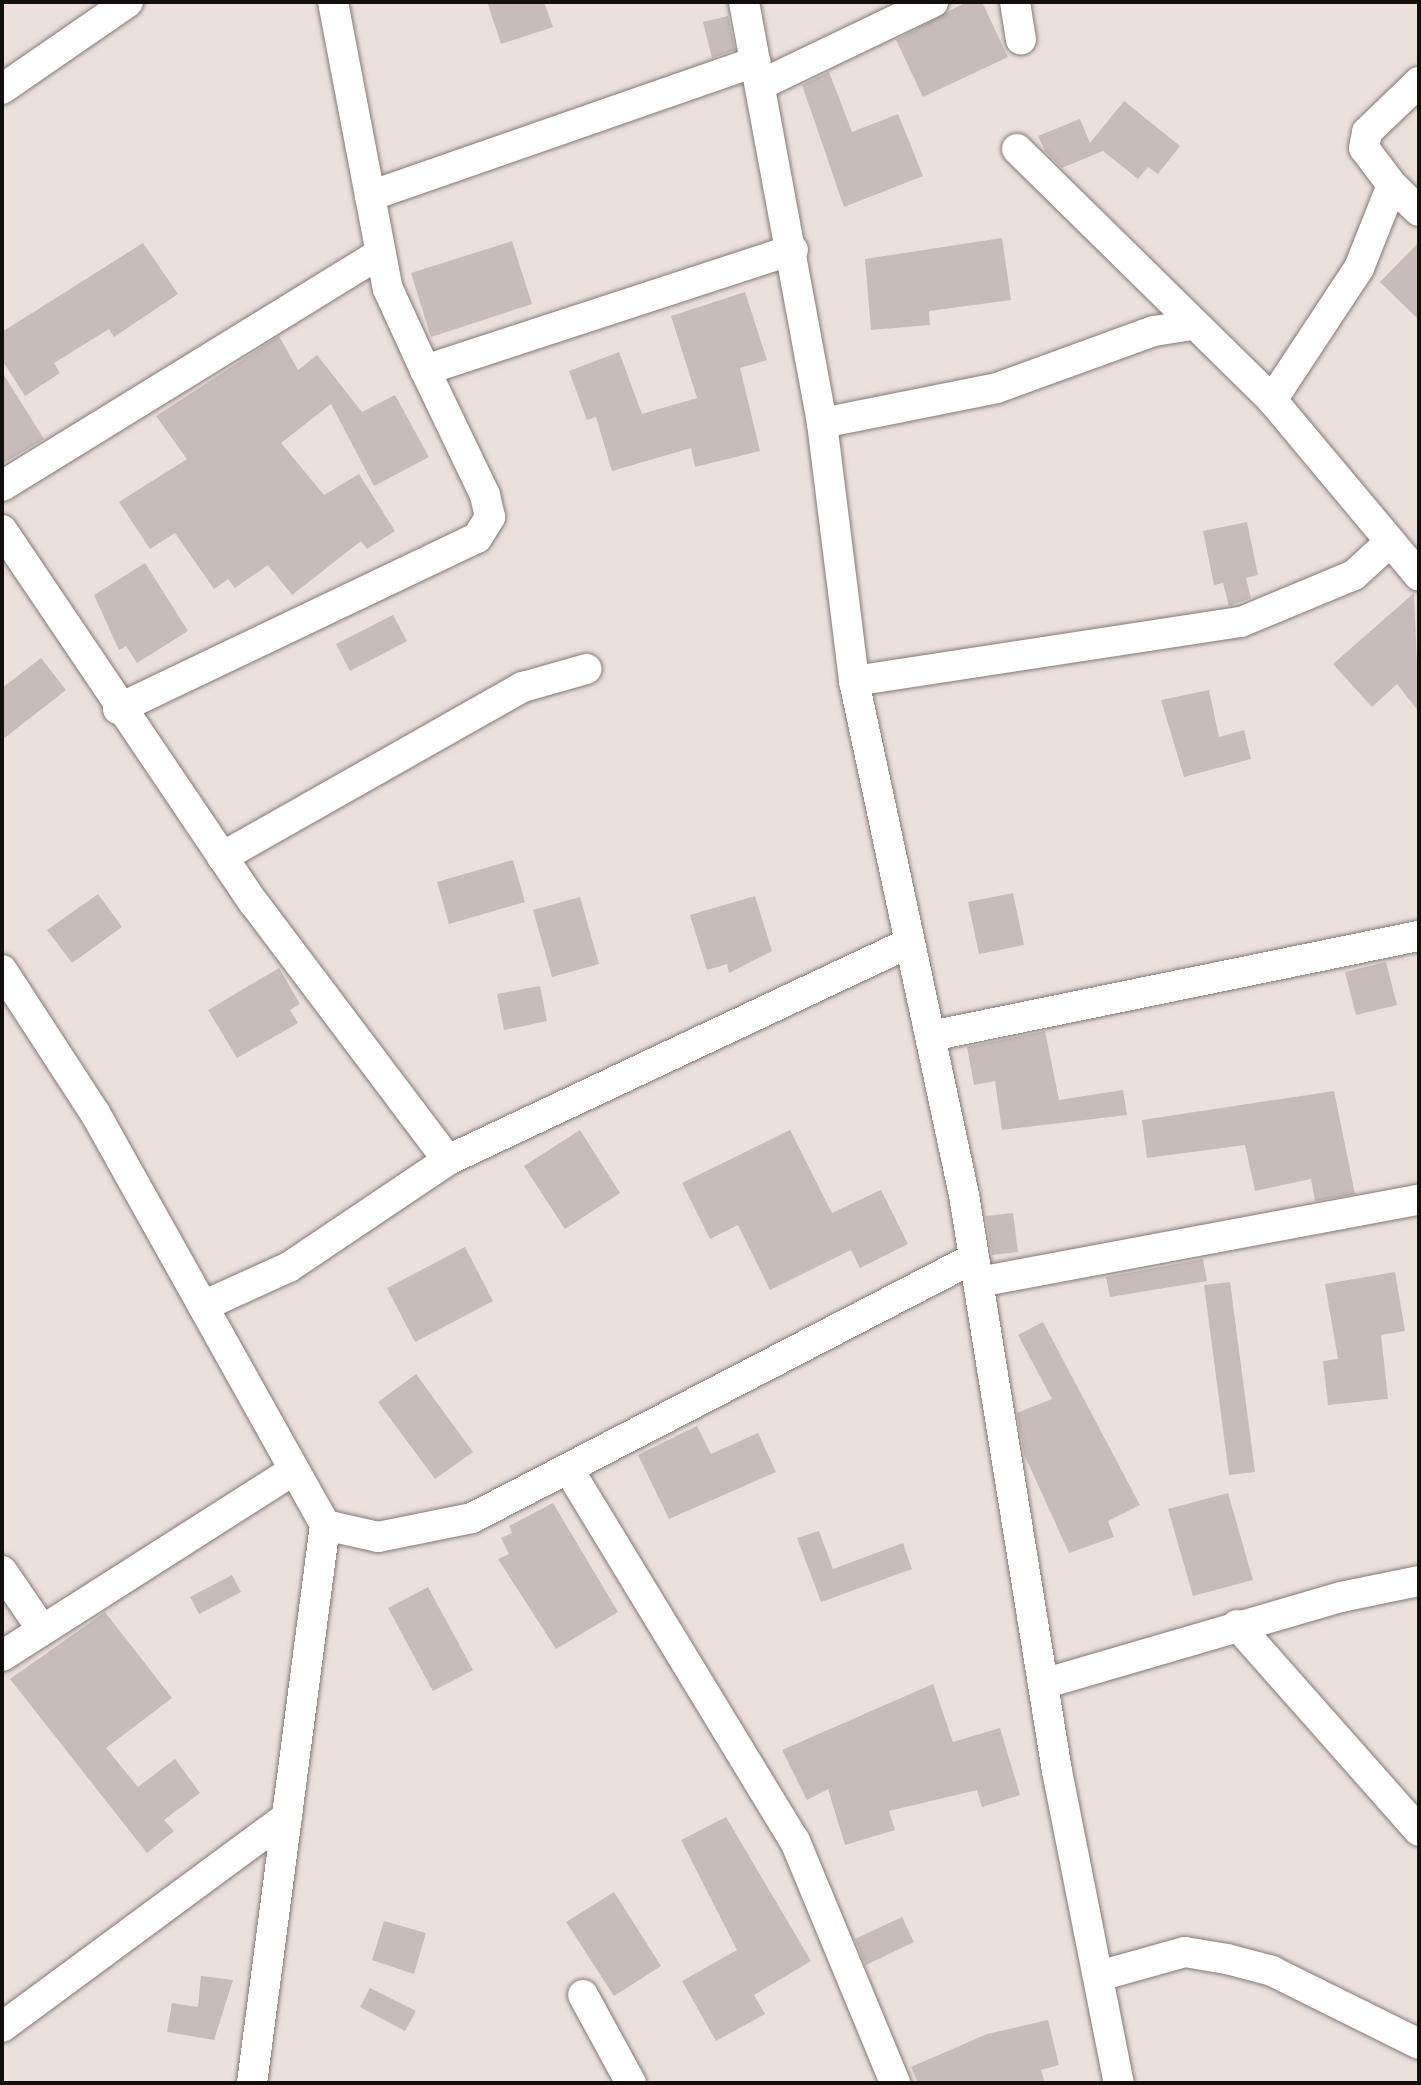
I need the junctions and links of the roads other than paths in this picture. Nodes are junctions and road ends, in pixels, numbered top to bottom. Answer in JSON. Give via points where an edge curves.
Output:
{"nodes":[{"id":1,"x":128,"y":2,"type":"edge"},
{"id":2,"x":744,"y":2,"type":"edge"},
{"id":3,"x":933,"y":2,"type":"edge"},
{"id":4,"x":1015,"y":2,"type":"edge"},
{"id":5,"x":343,"y":5,"type":"edge"},
{"id":6,"x":1021,"y":40,"type":"dead end"},
{"id":7,"x":758,"y":74,"type":"junction"},
{"id":8,"x":1419,"y":82,"type":"edge"},
{"id":9,"x":2,"y":89,"type":"edge"},
{"id":10,"x":1017,"y":149,"type":"dead end"},
{"id":11,"x":1392,"y":185,"type":"junction"},
{"id":12,"x":370,"y":196,"type":"junction"},
{"id":13,"x":1419,"y":211,"type":"edge"},
{"id":14,"x":793,"y":250,"type":"junction"},
{"id":15,"x":380,"y":253,"type":"junction"},
{"id":16,"x":1191,"y":325,"type":"junction"},
{"id":17,"x":425,"y":370,"type":"junction"},
{"id":18,"x":1272,"y":400,"type":"junction"},
{"id":19,"x":822,"y":423,"type":"junction"},
{"id":20,"x":2,"y":486,"type":"edge"},
{"id":21,"x":2,"y":530,"type":"edge"},
{"id":22,"x":1390,"y":542,"type":"junction"},
{"id":23,"x":1419,"y":576,"type":"edge"},
{"id":24,"x":586,"y":669,"type":"dead end"},
{"id":25,"x":854,"y":681,"type":"junction"},
{"id":26,"x":118,"y":709,"type":"junction"},
{"id":27,"x":222,"y":857,"type":"junction"},
{"id":28,"x":1419,"y":936,"type":"edge"},
{"id":29,"x":909,"y":943,"type":"junction"},
{"id":30,"x":2,"y":970,"type":"edge"},
{"id":31,"x":12,"y":1004,"type":"edge"},
{"id":32,"x":931,"y":1036,"type":"junction"},
{"id":33,"x":448,"y":1160,"type":"junction"},
{"id":34,"x":1419,"y":1200,"type":"edge"},
{"id":35,"x":977,"y":1270,"type":"junction"},
{"id":36,"x":203,"y":1306,"type":"junction"},
{"id":37,"x":569,"y":1470,"type":"junction"},
{"id":38,"x":292,"y":1471,"type":"junction"},
{"id":39,"x":325,"y":1525,"type":"junction"},
{"id":40,"x":2,"y":1571,"type":"edge"},
{"id":41,"x":1419,"y":1581,"type":"edge"},
{"id":42,"x":1237,"y":1625,"type":"junction"},
{"id":43,"x":41,"y":1628,"type":"junction"},
{"id":44,"x":2,"y":1656,"type":"edge"},
{"id":45,"x":1043,"y":1684,"type":"junction"},
{"id":46,"x":287,"y":1817,"type":"junction"},
{"id":47,"x":1419,"y":1831,"type":"edge"},
{"id":48,"x":1099,"y":1976,"type":"junction"},
{"id":49,"x":583,"y":1995,"type":"dead end"},
{"id":50,"x":2,"y":2027,"type":"edge"},
{"id":51,"x":1419,"y":2044,"type":"edge"},
{"id":52,"x":252,"y":2083,"type":"edge"},
{"id":53,"x":631,"y":2083,"type":"edge"},
{"id":54,"x":895,"y":2083,"type":"edge"},
{"id":55,"x":1119,"y":2083,"type":"edge"}],
"edges":[{"from":1,"to":9,"type":"street"},
{"from":2,"to":7,"type":"street"},
{"from":3,"to":7,"type":"street"},
{"from":4,"to":6,"type":"street"},
{"from":5,"to":12,"type":"street"},
{"from":7,"to":12,"type":"street"},
{"from":7,"to":14,"type":"street"},
{"from":8,"to":11,"type":"street","via":[[1367,132],[1364,148]]},
{"from":10,"to":16,"type":"street"},
{"from":11,"to":13,"type":"street"},
{"from":11,"to":18,"type":"street","via":[[1359,268]]},
{"from":12,"to":15,"type":"street"},
{"from":14,"to":17,"type":"street"},
{"from":14,"to":19,"type":"street"},
{"from":15,"to":17,"type":"street"},
{"from":15,"to":20,"type":"street"},
{"from":16,"to":18,"type":"street"},
{"from":16,"to":19,"type":"street","via":[[1154,331],[997,388]]},
{"from":17,"to":26,"type":"street","via":[[485,495],[490,517],[477,538]]},
{"from":18,"to":22,"type":"street"},
{"from":19,"to":25,"type":"street"},
{"from":21,"to":26,"type":"street"},
{"from":22,"to":23,"type":"street"},
{"from":22,"to":25,"type":"street","via":[[1354,575],[1241,622]]},
{"from":24,"to":27,"type":"street","via":[[523,687]]},
{"from":25,"to":29,"type":"street"},
{"from":26,"to":27,"type":"street"},
{"from":27,"to":33,"type":"street"},
{"from":28,"to":32,"type":"street"},
{"from":29,"to":32,"type":"street"},
{"from":29,"to":33,"type":"street"},
{"from":30,"to":31,"type":"street"},
{"from":31,"to":36,"type":"street"},
{"from":32,"to":35,"type":"street"},
{"from":33,"to":36,"type":"street","via":[[289,1267]]},
{"from":34,"to":35,"type":"street"},
{"from":35,"to":37,"type":"street"},
{"from":35,"to":45,"type":"street"},
{"from":36,"to":38,"type":"street"},
{"from":37,"to":39,"type":"street","via":[[431,1531],[378,1537]]},
{"from":37,"to":54,"type":"street","via":[[795,1841]]},
{"from":38,"to":39,"type":"street"},
{"from":38,"to":43,"type":"street"},
{"from":39,"to":46,"type":"street"},
{"from":40,"to":43,"type":"street"},
{"from":41,"to":42,"type":"street"},
{"from":42,"to":45,"type":"street"},
{"from":42,"to":47,"type":"street"},
{"from":43,"to":44,"type":"street"},
{"from":45,"to":48,"type":"street"},
{"from":46,"to":50,"type":"street"},
{"from":46,"to":52,"type":"street"},
{"from":48,"to":51,"type":"street","via":[[1185,1952],[1227,1959],[1272,1971]]},
{"from":48,"to":55,"type":"street"},
{"from":49,"to":53,"type":"street"}]}
